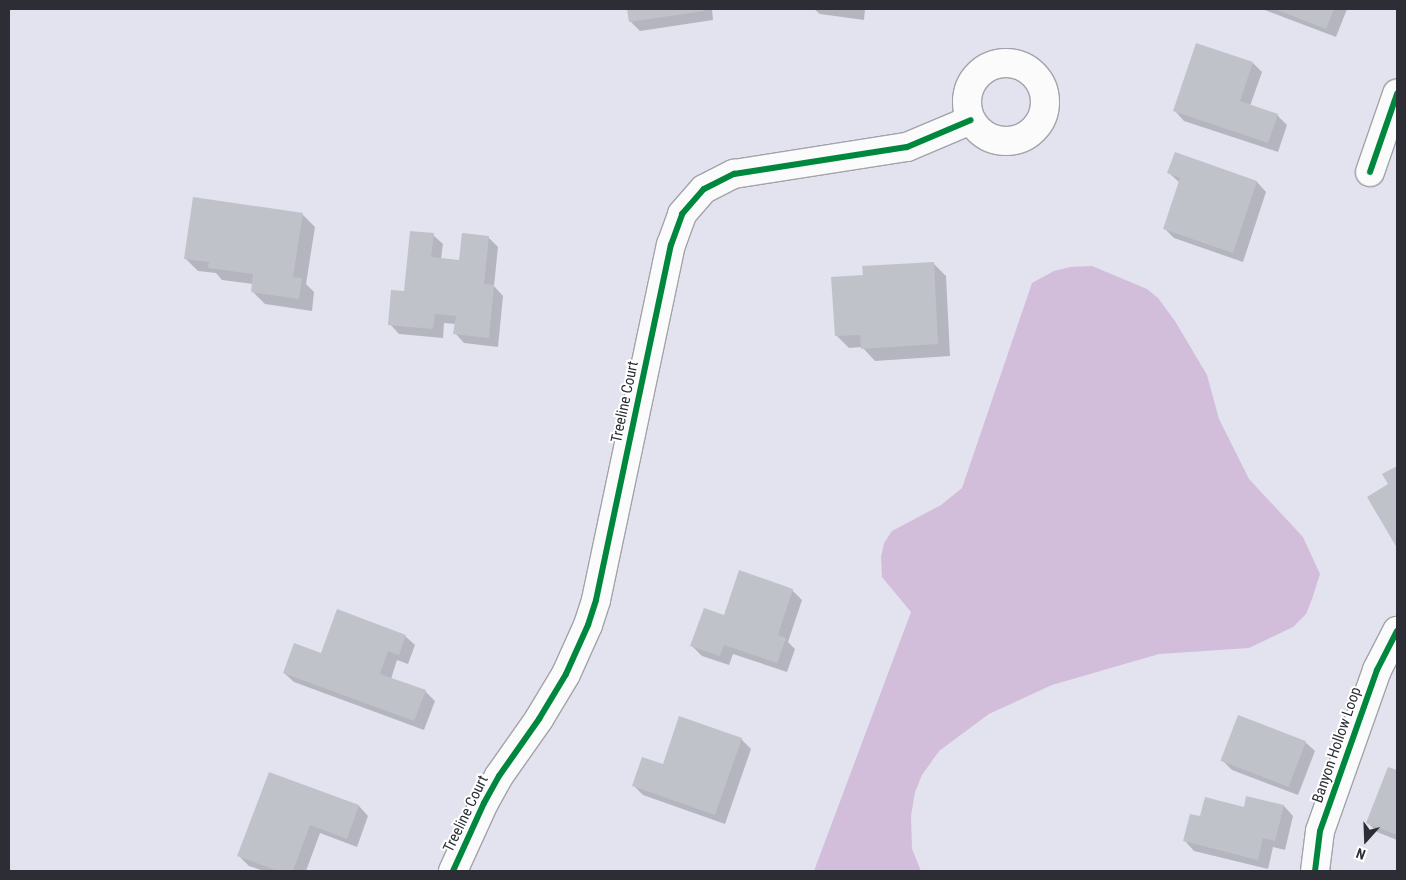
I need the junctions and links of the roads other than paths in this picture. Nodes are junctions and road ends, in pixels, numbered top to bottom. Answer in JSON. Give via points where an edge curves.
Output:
{"nodes":[{"id":1,"x":1397,"y":94,"type":"edge"},
{"id":2,"x":971,"y":120,"type":"dead end"},
{"id":3,"x":1370,"y":172,"type":"dead end"},
{"id":4,"x":1397,"y":632,"type":"edge"},
{"id":5,"x":453,"y":871,"type":"edge"},
{"id":6,"x":1314,"y":871,"type":"edge"}],
"edges":[{"from":1,"to":3,"type":"street"},
{"from":2,"to":5,"type":"street","name":"Treeline Court","via":[[907,147],[734,174],[704,189],[682,214],[671,245],[588,625],[566,674],[484,803]]},
{"from":4,"to":6,"type":"street","name":"Banyon Hollow Loop","via":[[1377,670],[1320,831]]}]}
